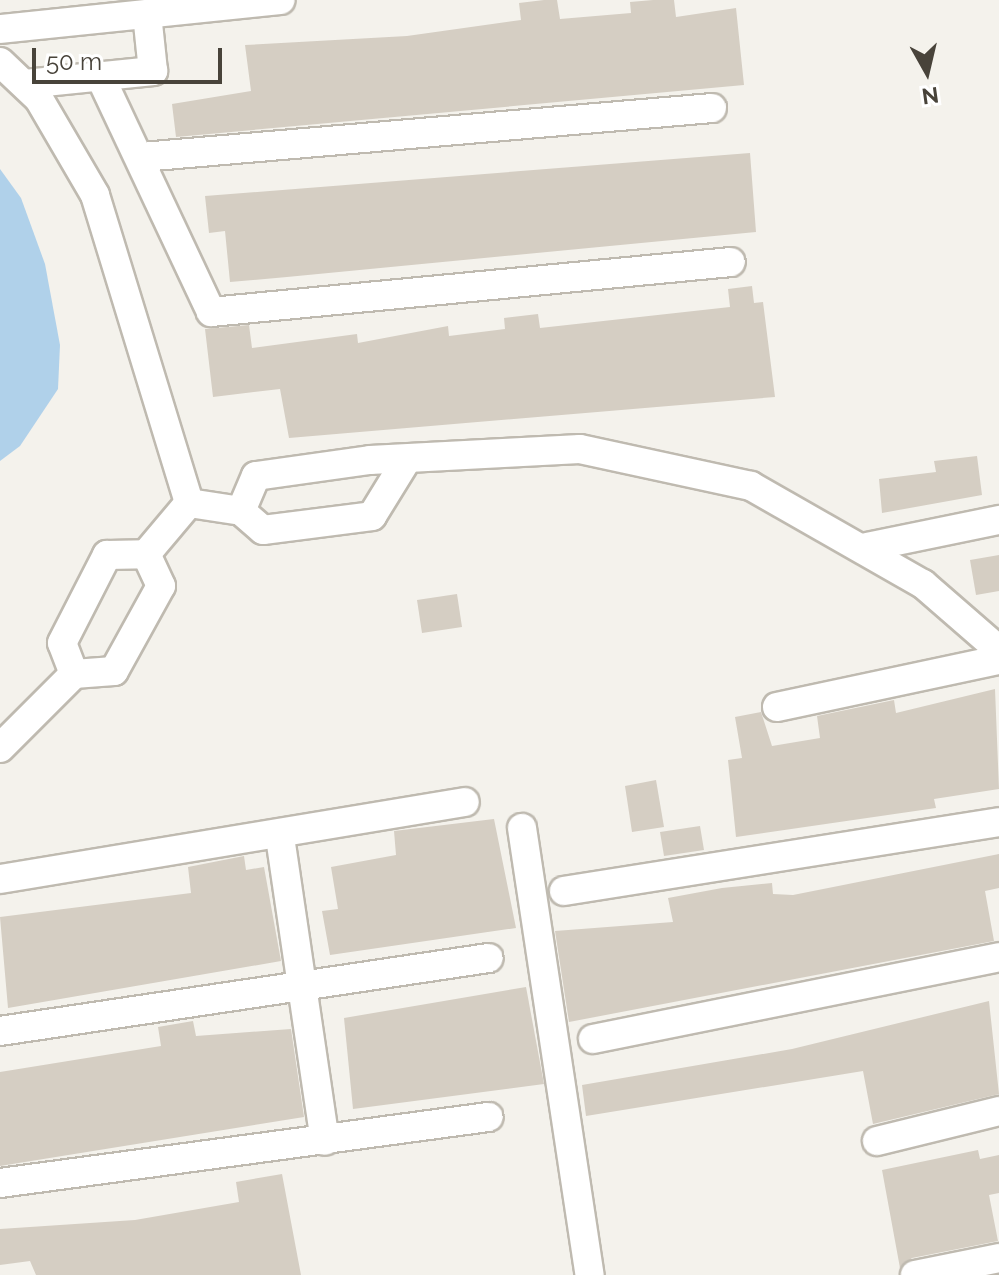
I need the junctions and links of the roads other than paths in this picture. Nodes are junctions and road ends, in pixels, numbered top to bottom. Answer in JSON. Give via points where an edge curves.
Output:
{"nodes":[{"id":1,"x":281,"y":0,"type":"edge"},
{"id":2,"x":75,"y":11,"type":"edge"},
{"id":3,"x":147,"y":14,"type":"junction"},
{"id":4,"x":0,"y":29,"type":"edge"},
{"id":5,"x":0,"y":62,"type":"edge"},
{"id":6,"x":100,"y":76,"type":"junction"},
{"id":7,"x":25,"y":84,"type":"junction"},
{"id":8,"x":712,"y":108,"type":"dead end"},
{"id":9,"x":142,"y":157,"type":"junction"},
{"id":10,"x":731,"y":262,"type":"dead end"},
{"id":11,"x":404,"y":464,"type":"junction"},
{"id":12,"x":189,"y":503,"type":"junction"},
{"id":13,"x":241,"y":511,"type":"junction"},
{"id":14,"x":999,"y":520,"type":"edge"},
{"id":15,"x":867,"y":547,"type":"junction"},
{"id":16,"x":146,"y":554,"type":"junction"},
{"id":17,"x":999,"y":650,"type":"edge"},
{"id":18,"x":999,"y":660,"type":"edge"},
{"id":19,"x":74,"y":674,"type":"junction"},
{"id":20,"x":777,"y":707,"type":"dead end"},
{"id":21,"x":0,"y":748,"type":"edge"},
{"id":22,"x":465,"y":802,"type":"dead end"},
{"id":23,"x":999,"y":822,"type":"edge"},
{"id":24,"x":522,"y":828,"type":"dead end"},
{"id":25,"x":280,"y":837,"type":"junction"},
{"id":26,"x":0,"y":879,"type":"edge"},
{"id":27,"x":564,"y":891,"type":"dead end"},
{"id":28,"x":999,"y":957,"type":"edge"},
{"id":29,"x":489,"y":958,"type":"dead end"},
{"id":30,"x":304,"y":986,"type":"junction"},
{"id":31,"x":0,"y":1031,"type":"edge"},
{"id":32,"x":593,"y":1039,"type":"dead end"},
{"id":33,"x":999,"y":1111,"type":"edge"},
{"id":34,"x":489,"y":1117,"type":"dead end"},
{"id":35,"x":325,"y":1141,"type":"junction"},
{"id":36,"x":877,"y":1141,"type":"dead end"},
{"id":37,"x":0,"y":1183,"type":"edge"},
{"id":38,"x":999,"y":1258,"type":"edge"},
{"id":39,"x":590,"y":1275,"type":"edge"},
{"id":40,"x":915,"y":1275,"type":"edge"}],
"edges":[{"from":1,"to":3,"type":"street"},
{"from":2,"to":3,"type":"street"},
{"from":2,"to":4,"type":"street"},
{"from":3,"to":6,"type":"street","via":[[153,71]]},
{"from":5,"to":7,"type":"street"},
{"from":6,"to":7,"type":"street"},
{"from":6,"to":9,"type":"street"},
{"from":7,"to":12,"type":"street","via":[[95,195]]},
{"from":8,"to":9,"type":"street"},
{"from":9,"to":10,"type":"street","via":[[211,312]]},
{"from":11,"to":13,"type":"street","via":[[370,460],[256,476]]},
{"from":11,"to":13,"type":"street","via":[[372,516],[263,530]]},
{"from":11,"to":15,"type":"street","via":[[580,449],[751,486]]},
{"from":12,"to":13,"type":"street"},
{"from":12,"to":16,"type":"street"},
{"from":14,"to":15,"type":"street"},
{"from":15,"to":17,"type":"street"},
{"from":16,"to":19,"type":"street","via":[[107,555],[62,643]]},
{"from":16,"to":19,"type":"street","via":[[161,586],[114,671]]},
{"from":18,"to":20,"type":"street"},
{"from":19,"to":21,"type":"street"},
{"from":22,"to":25,"type":"street"},
{"from":23,"to":27,"type":"street"},
{"from":24,"to":39,"type":"street"},
{"from":25,"to":26,"type":"street"},
{"from":25,"to":30,"type":"street"},
{"from":28,"to":32,"type":"street"},
{"from":29,"to":30,"type":"street"},
{"from":30,"to":31,"type":"street"},
{"from":30,"to":35,"type":"street"},
{"from":33,"to":36,"type":"street"},
{"from":34,"to":35,"type":"street"},
{"from":35,"to":37,"type":"street"},
{"from":38,"to":40,"type":"street"}]}
